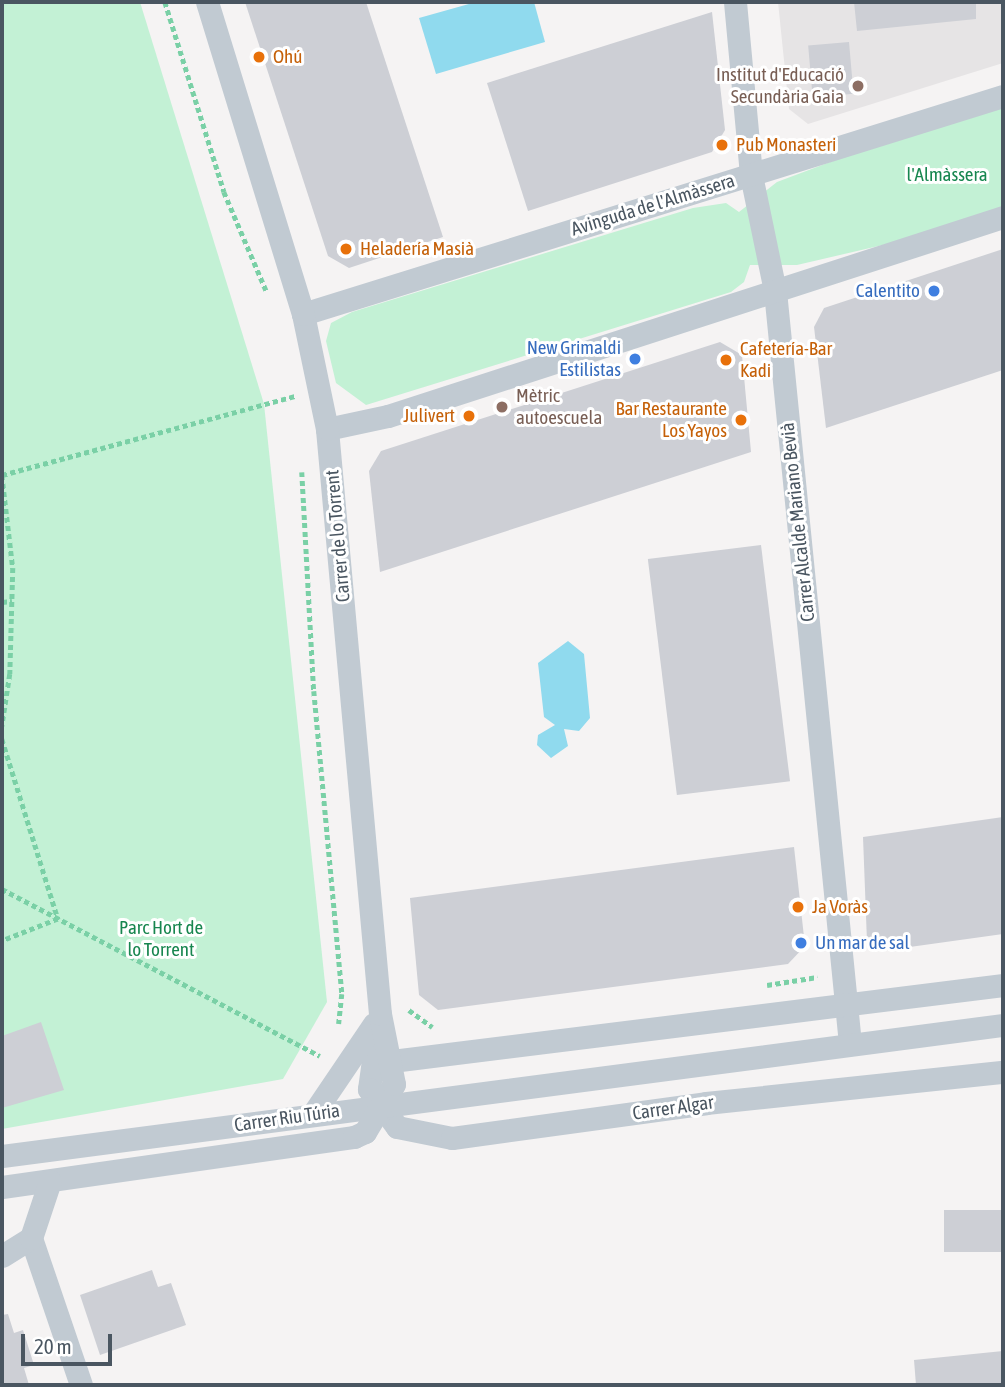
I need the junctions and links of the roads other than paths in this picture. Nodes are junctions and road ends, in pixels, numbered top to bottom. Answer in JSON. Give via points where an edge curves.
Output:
{"nodes":[{"id":1,"x":195,"y":2,"type":"edge"},
{"id":2,"x":207,"y":2,"type":"edge"},
{"id":3,"x":735,"y":2,"type":"edge"},
{"id":4,"x":225,"y":72,"type":"junction"},
{"id":5,"x":1003,"y":96,"type":"edge"},
{"id":6,"x":751,"y":175,"type":"junction"},
{"id":7,"x":1003,"y":217,"type":"edge"},
{"id":8,"x":775,"y":291,"type":"junction"},
{"id":9,"x":303,"y":314,"type":"junction"},
{"id":10,"x":327,"y":429,"type":"junction"},
{"id":11,"x":1003,"y":985,"type":"edge"},
{"id":12,"x":847,"y":1003,"type":"junction"},
{"id":13,"x":380,"y":1014,"type":"junction"},
{"id":14,"x":1003,"y":1025,"type":"edge"},
{"id":15,"x":850,"y":1044,"type":"junction"},
{"id":16,"x":393,"y":1072,"type":"junction"},
{"id":17,"x":1003,"y":1072,"type":"edge"},
{"id":18,"x":439,"y":1096,"type":"junction"},
{"id":19,"x":413,"y":1101,"type":"junction"},
{"id":20,"x":381,"y":1106,"type":"junction"},
{"id":21,"x":313,"y":1114,"type":"junction"},
{"id":22,"x":397,"y":1127,"type":"junction"},
{"id":23,"x":2,"y":1156,"type":"edge"},
{"id":24,"x":206,"y":1161,"type":"junction"},
{"id":25,"x":50,"y":1181,"type":"junction"},
{"id":26,"x":2,"y":1187,"type":"edge"},
{"id":27,"x":32,"y":1238,"type":"junction"},
{"id":28,"x":2,"y":1256,"type":"edge"},
{"id":29,"x":81,"y":1385,"type":"edge"}],
"edges":[{"from":1,"to":4,"type":"street","name":"Carrer de lo Torrent"},
{"from":2,"to":4,"type":"street","name":"Carrer de lo Torrent"},
{"from":3,"to":6,"type":"street","name":"Carrer Alcalde Mariano Bevià"},
{"from":4,"to":9,"type":"street","name":"Carrer de lo Torrent"},
{"from":5,"to":6,"type":"street","name":"Avinguda de l'Almàssera"},
{"from":6,"to":8,"type":"street","name":"Carrer Alcalde Mariano Bevià"},
{"from":6,"to":9,"type":"street","name":"Avinguda de l'Almàssera"},
{"from":7,"to":8,"type":"street"},
{"from":8,"to":10,"type":"street","via":[[388,416]]},
{"from":8,"to":12,"type":"street","name":"Carrer Alcalde Mariano Bevià"},
{"from":9,"to":10,"type":"street","name":"Carrer de lo Torrent"},
{"from":10,"to":13,"type":"street","name":"Carrer de lo Torrent"},
{"from":11,"to":12,"type":"street"},
{"from":12,"to":15,"type":"street","name":"Carrer Alcalde Mariano Bevià"},
{"from":12,"to":16,"type":"street"},
{"from":13,"to":16,"type":"street","name":"Carrer de lo Torrent"},
{"from":13,"to":20,"type":"street","name":"Carrer de lo Torrent","via":[[369,1089]]},
{"from":13,"to":21,"type":"street"},
{"from":14,"to":15,"type":"street"},
{"from":15,"to":18,"type":"street"},
{"from":16,"to":19,"type":"street"},
{"from":16,"to":20,"type":"street"},
{"from":17,"to":22,"type":"street","name":"Carrer Algar","via":[[706,1103],[452,1138]]},
{"from":18,"to":19,"type":"street"},
{"from":18,"to":22,"type":"street"},
{"from":19,"to":20,"type":"street"},
{"from":20,"to":21,"type":"street","name":"Carrer Riu Túria"},
{"from":20,"to":22,"type":"street","name":"Carrer de lo Torrent"},
{"from":20,"to":24,"type":"street","name":"Carrer Riu Túria","via":[[365,1132],[354,1137],[230,1153]]},
{"from":21,"to":23,"type":"street","name":"Carrer Riu Túria"},
{"from":22,"to":24,"type":"street","name":"Carrer Riu Túria","via":[[368,1148],[229,1164]]},
{"from":24,"to":25,"type":"street","name":"Carrer Riu Túria"},
{"from":25,"to":26,"type":"street","name":"Carrer Riu Túria"},
{"from":25,"to":27,"type":"street"},
{"from":27,"to":28,"type":"street"},
{"from":27,"to":29,"type":"street"}]}
